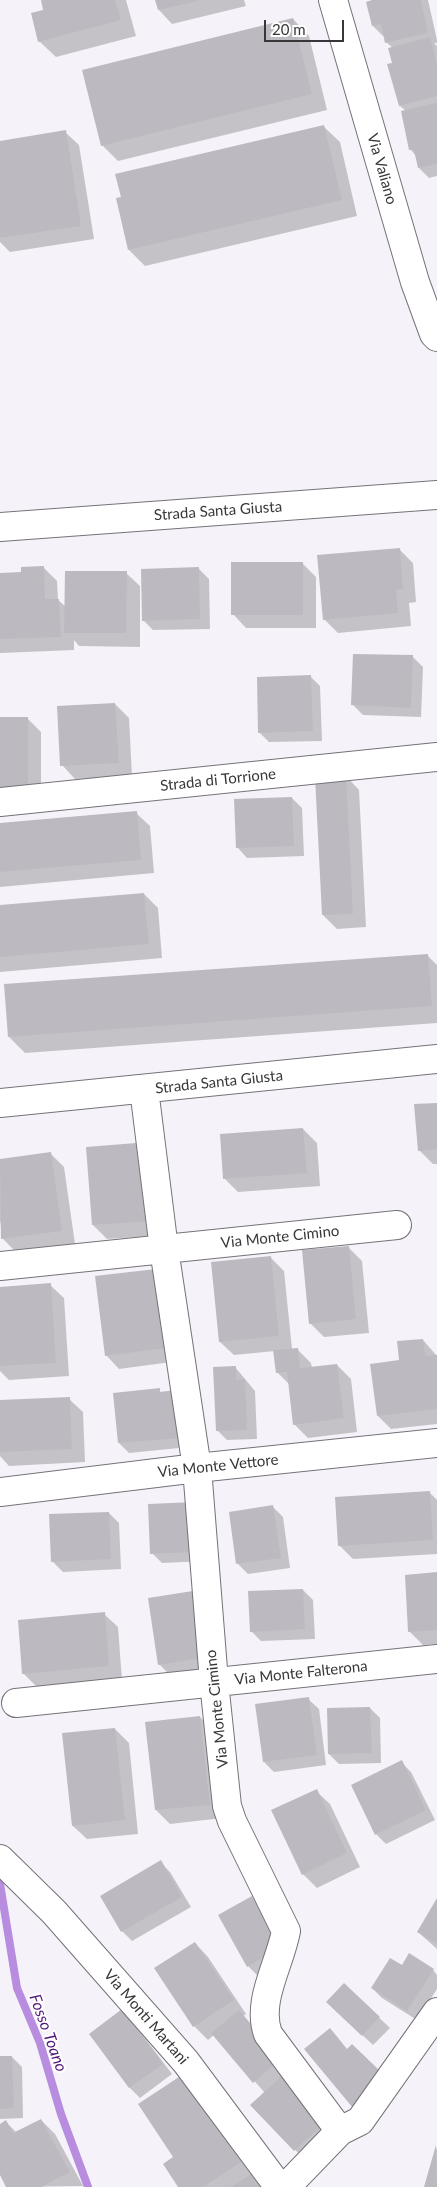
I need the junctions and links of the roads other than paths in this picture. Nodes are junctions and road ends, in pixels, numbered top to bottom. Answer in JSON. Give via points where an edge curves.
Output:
{"nodes":[{"id":1,"x":333,"y":0,"type":"edge"},
{"id":2,"x":437,"y":337,"type":"edge"},
{"id":3,"x":437,"y":495,"type":"edge"},
{"id":4,"x":0,"y":527,"type":"edge"},
{"id":5,"x":437,"y":757,"type":"edge"},
{"id":6,"x":0,"y":802,"type":"edge"},
{"id":7,"x":437,"y":1059,"type":"edge"},
{"id":8,"x":144,"y":1089,"type":"junction"},
{"id":9,"x":0,"y":1104,"type":"edge"},
{"id":10,"x":397,"y":1225,"type":"dead end"},
{"id":11,"x":164,"y":1249,"type":"junction"},
{"id":12,"x":0,"y":1266,"type":"edge"},
{"id":13,"x":437,"y":1443,"type":"edge"},
{"id":14,"x":197,"y":1468,"type":"junction"},
{"id":15,"x":0,"y":1492,"type":"edge"},
{"id":16,"x":437,"y":1659,"type":"edge"},
{"id":17,"x":214,"y":1682,"type":"junction"},
{"id":18,"x":16,"y":1703,"type":"dead end"},
{"id":19,"x":0,"y":1859,"type":"edge"},
{"id":20,"x":437,"y":2012,"type":"edge"},
{"id":21,"x":340,"y":2131,"type":"junction"},
{"id":22,"x":279,"y":2187,"type":"edge"},
{"id":23,"x":286,"y":2187,"type":"edge"}],
"edges":[{"from":1,"to":2,"type":"street","name":"Via Valiano","via":[[415,282]]},
{"from":3,"to":4,"type":"street","name":"Strada Santa Giusta"},
{"from":5,"to":6,"type":"street","name":"Strada di Torrione"},
{"from":7,"to":8,"type":"street","name":"Strada Santa Giusta"},
{"from":8,"to":9,"type":"street","name":"Strada Santa Giusta"},
{"from":8,"to":11,"type":"street","name":"Via Monte Cimino"},
{"from":10,"to":11,"type":"street","name":"Via Monte Cimino"},
{"from":11,"to":12,"type":"street","name":"Via Monte Cimino"},
{"from":11,"to":14,"type":"street","name":"Via Monte Cimino"},
{"from":13,"to":14,"type":"street","name":"Via Monte Vettore"},
{"from":14,"to":15,"type":"street","name":"Via Monte Vettore"},
{"from":14,"to":17,"type":"street","name":"Via Monte Cimino"},
{"from":16,"to":17,"type":"street","name":"Via Monte Falterona"},
{"from":17,"to":18,"type":"street","name":"Via Monte Falterona"},
{"from":17,"to":21,"type":"street","name":"Via Monte Cimino","via":[[227,1806],[286,1931],[265,2004],[264,2023],[268,2034]]},
{"from":19,"to":22,"type":"street","name":"Via Monti Martani","via":[[54,1912],[186,2062]]},
{"from":20,"to":21,"type":"street","via":[[360,2121]]},
{"from":21,"to":23,"type":"street"}]}
